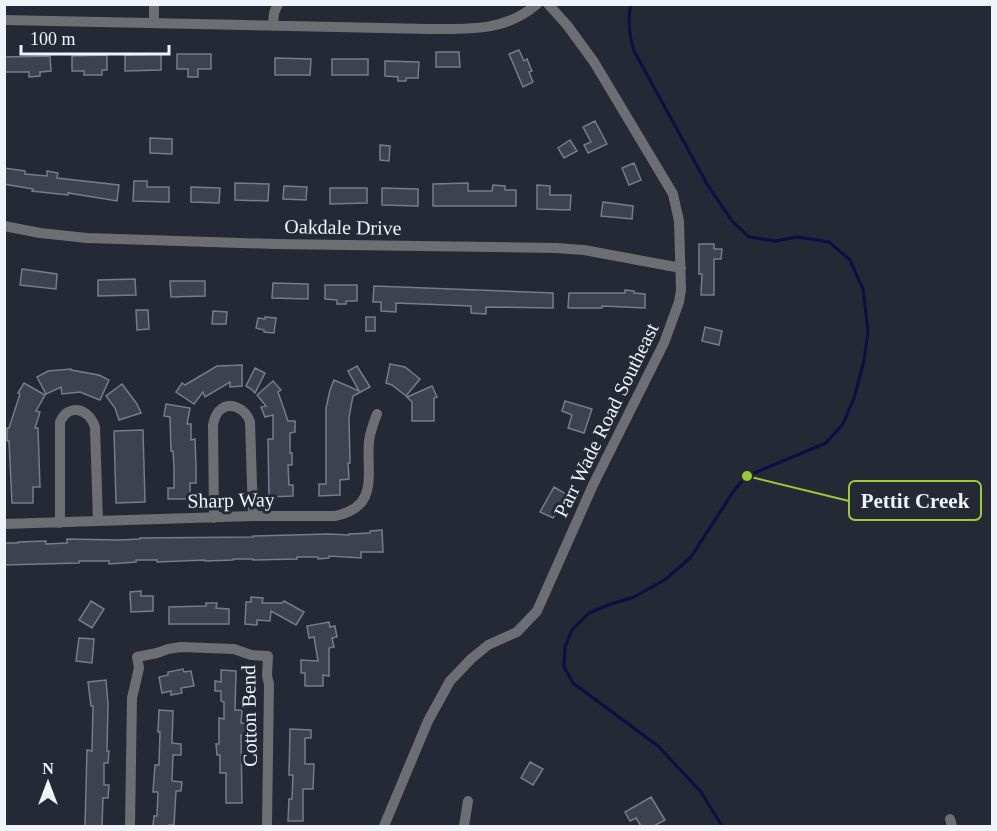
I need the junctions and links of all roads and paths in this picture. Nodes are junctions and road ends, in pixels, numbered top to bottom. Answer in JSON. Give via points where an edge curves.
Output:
{"nodes":[{"id":1,"x":154,"y":4,"type":"edge"},
{"id":2,"x":278,"y":4,"type":"edge"},
{"id":3,"x":537,"y":4,"type":"edge"},
{"id":4,"x":548,"y":4,"type":"edge"},
{"id":5,"x":4,"y":20,"type":"edge"},
{"id":6,"x":153,"y":23,"type":"junction"},
{"id":7,"x":273,"y":26,"type":"junction"},
{"id":8,"x":4,"y":226,"type":"edge"},
{"id":9,"x":681,"y":268,"type":"junction"},
{"id":10,"x":377,"y":414,"type":"dead end"},
{"id":11,"x":253,"y":516,"type":"junction"},
{"id":12,"x":214,"y":518,"type":"junction"},
{"id":13,"x":98,"y":521,"type":"junction"},
{"id":14,"x":60,"y":523,"type":"junction"},
{"id":15,"x":4,"y":524,"type":"edge"},
{"id":16,"x":468,"y":801,"type":"dead end"},
{"id":17,"x":130,"y":826,"type":"edge"},
{"id":18,"x":267,"y":826,"type":"edge"},
{"id":19,"x":384,"y":826,"type":"edge"},
{"id":20,"x":464,"y":826,"type":"edge"}],
"edges":[{"from":1,"to":6,"type":"street"},
{"from":2,"to":7,"type":"street"},
{"from":3,"to":7,"type":"street","via":[[508,22],[481,28]]},
{"from":4,"to":9,"type":"street","name":"Parr Wade Road Southeast","via":[[594,62],[673,194],[680,221]]},
{"from":5,"to":6,"type":"street"},
{"from":6,"to":7,"type":"street"},
{"from":8,"to":9,"type":"street","name":"Oakdale Drive","via":[[87,238],[556,248]]},
{"from":9,"to":19,"type":"street","name":"Parr Wade Road Southeast","via":[[680,302],[664,343],[593,485],[537,611],[517,632],[488,645],[450,681],[428,721]]},
{"from":10,"to":11,"type":"street","name":"Sharp Way","via":[[369,439],[368,492],[356,509],[335,516]]},
{"from":11,"to":12,"type":"street","name":"Sharp Way"},
{"from":11,"to":12,"type":"street","via":[[250,422],[245,412],[230,406],[219,410],[213,425]]},
{"from":12,"to":13,"type":"street","name":"Sharp Way"},
{"from":13,"to":14,"type":"street","name":"Sharp Way"},
{"from":13,"to":14,"type":"street","via":[[95,427],[87,414],[75,410],[63,415],[60,422]]},
{"from":14,"to":15,"type":"street","name":"Sharp Way"},
{"from":16,"to":20,"type":"street"},
{"from":17,"to":18,"type":"street","name":"Cotton Bend","via":[[132,698],[139,668],[137,657],[181,647],[234,648],[268,656]]}]}
